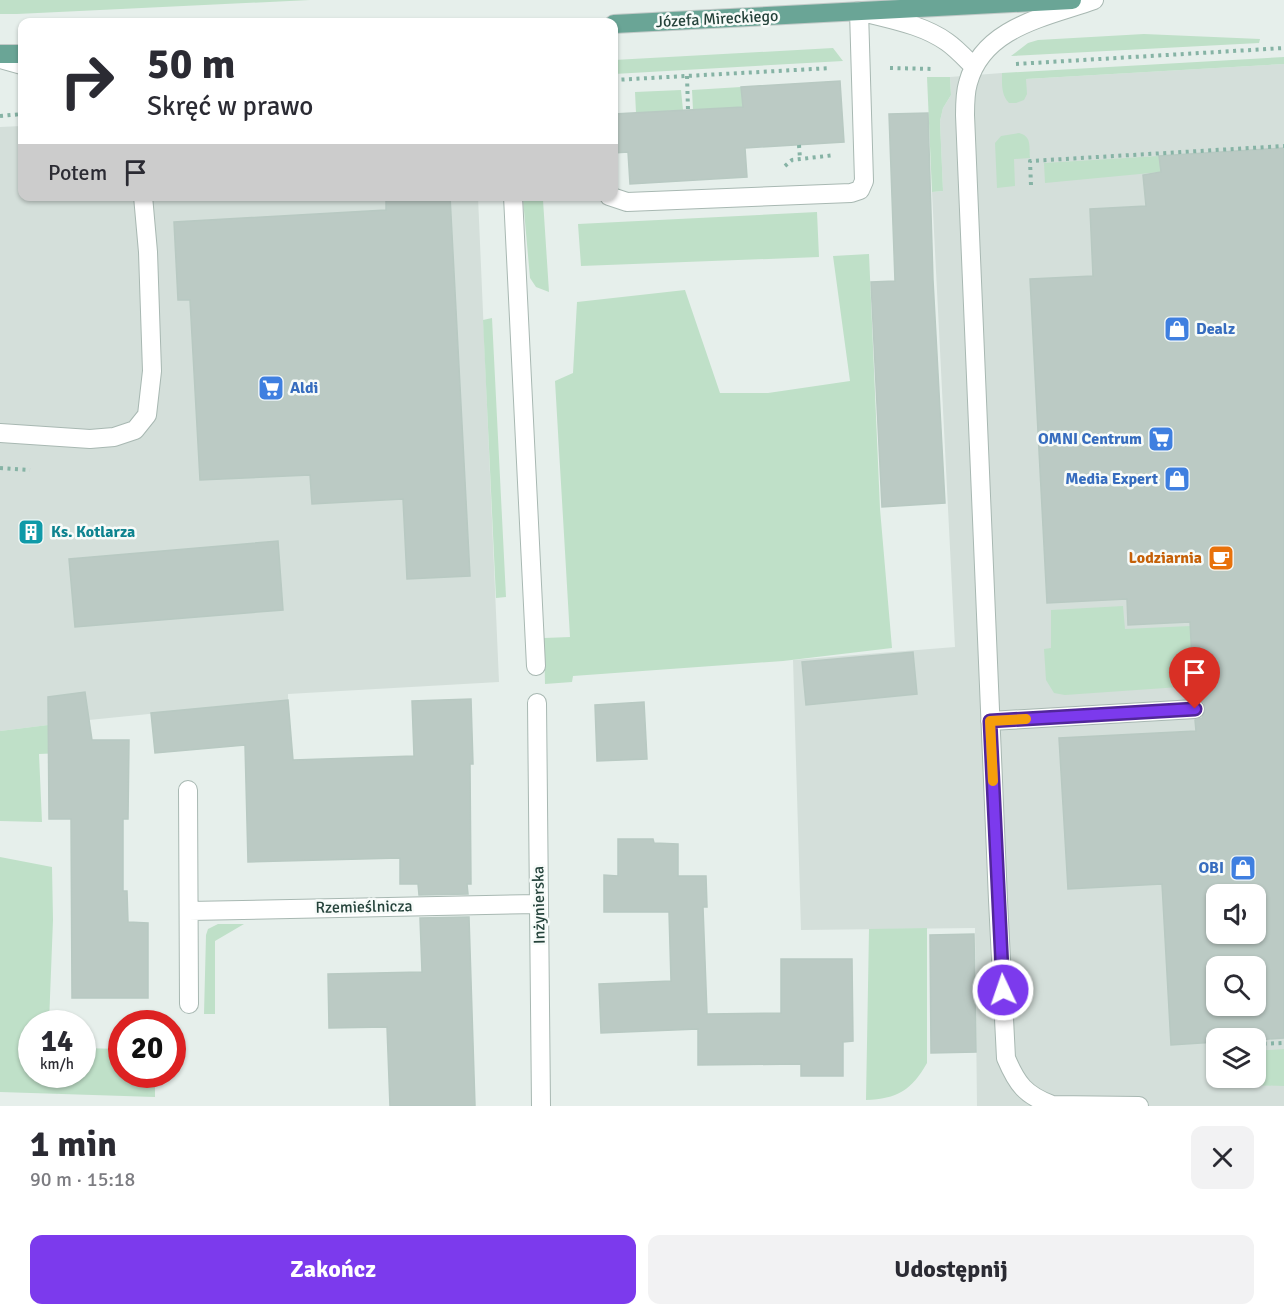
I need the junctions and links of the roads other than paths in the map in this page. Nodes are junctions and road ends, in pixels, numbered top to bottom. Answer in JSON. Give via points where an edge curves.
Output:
{"nodes":[{"id":1,"x":1072,"y":0,"type":"edge"},
{"id":2,"x":1094,"y":0,"type":"edge"},
{"id":3,"x":859,"y":11,"type":"junction"},
{"id":4,"x":618,"y":24,"type":"edge"},
{"id":5,"x":0,"y":54,"type":"edge"},
{"id":6,"x":18,"y":54,"type":"edge"},
{"id":7,"x":0,"y":59,"type":"edge"},
{"id":8,"x":18,"y":63,"type":"edge"},
{"id":9,"x":974,"y":67,"type":"junction"},
{"id":10,"x":618,"y":199,"type":"edge"},
{"id":11,"x":143,"y":201,"type":"edge"},
{"id":12,"x":513,"y":201,"type":"edge"},
{"id":13,"x":0,"y":433,"type":"edge"},
{"id":14,"x":536,"y":666,"type":"dead end"},
{"id":15,"x":537,"y":703,"type":"dead end"},
{"id":16,"x":1195,"y":709,"type":"dead end"},
{"id":17,"x":990,"y":721,"type":"junction"},
{"id":18,"x":188,"y":790,"type":"dead end"},
{"id":19,"x":538,"y":904,"type":"junction"},
{"id":20,"x":189,"y":911,"type":"junction"},
{"id":21,"x":189,"y":1004,"type":"dead end"},
{"id":22,"x":542,"y":1106,"type":"edge"},
{"id":23,"x":1139,"y":1106,"type":"edge"}],
"edges":[{"from":1,"to":3,"type":"main road","name":"Józefa Mireckiego"},
{"from":2,"to":9,"type":"street","via":[[1003,34]]},
{"from":3,"to":4,"type":"main road","name":"Józefa Mireckiego"},
{"from":3,"to":9,"type":"street","via":[[933,33]]},
{"from":3,"to":10,"type":"street","via":[[864,182],[860,190],[851,194],[627,202]]},
{"from":5,"to":6,"type":"main road"},
{"from":7,"to":8,"type":"street"},
{"from":9,"to":17,"type":"street","via":[[967,84],[965,115]]},
{"from":11,"to":13,"type":"street","via":[[152,371],[147,415],[135,430],[114,437]]},
{"from":12,"to":14,"type":"street"},
{"from":15,"to":19,"type":"street","name":"Inżynierska"},
{"from":16,"to":17,"type":"street"},
{"from":17,"to":23,"type":"street","via":[[1006,1058],[1019,1084],[1038,1100],[1052,1104]]},
{"from":18,"to":20,"type":"street"},
{"from":19,"to":20,"type":"street","name":"Rzemieślnicza"},
{"from":19,"to":22,"type":"street","name":"Inżynierska"},
{"from":20,"to":21,"type":"street"}]}
